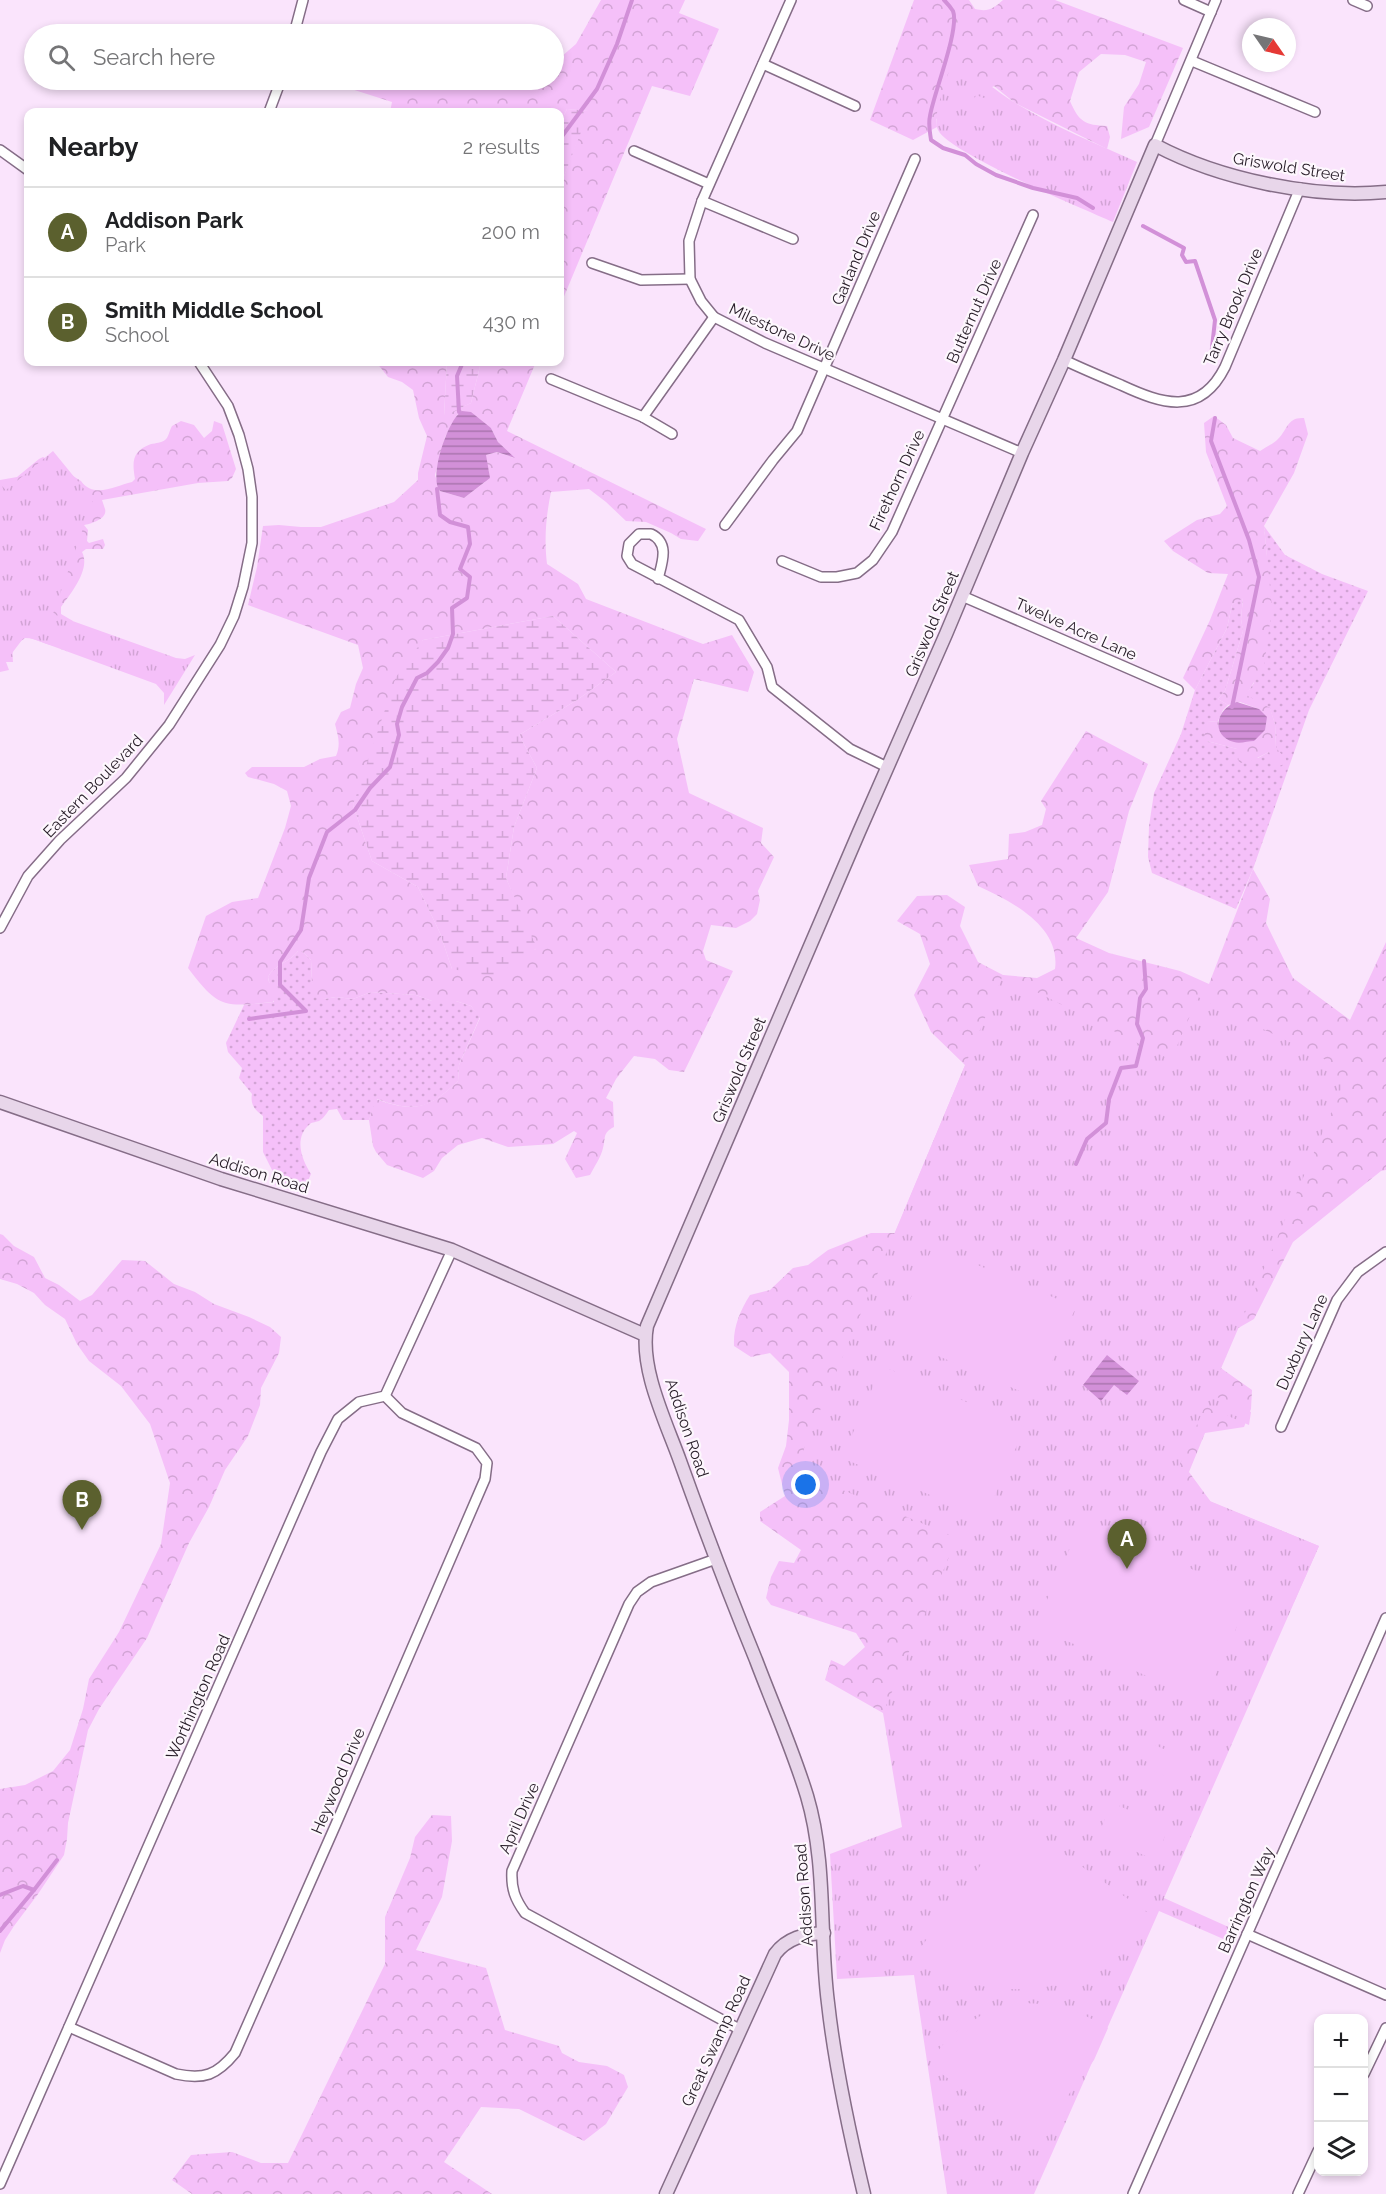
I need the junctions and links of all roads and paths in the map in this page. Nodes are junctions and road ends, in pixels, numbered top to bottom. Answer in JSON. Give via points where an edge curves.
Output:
{"nodes":[{"id":1,"x":303,"y":0,"type":"edge"},
{"id":2,"x":791,"y":0,"type":"edge"},
{"id":3,"x":1184,"y":0,"type":"edge"},
{"id":4,"x":1216,"y":0,"type":"edge"},
{"id":5,"x":1353,"y":0,"type":"edge"},
{"id":6,"x":1367,"y":6,"type":"dead end"},
{"id":7,"x":1211,"y":12,"type":"junction"},
{"id":8,"x":297,"y":24,"type":"edge"},
{"id":9,"x":1192,"y":61,"type":"junction"},
{"id":10,"x":763,"y":64,"type":"junction"},
{"id":11,"x":277,"y":90,"type":"edge"},
{"id":12,"x":855,"y":106,"type":"dead end"},
{"id":13,"x":270,"y":108,"type":"edge"},
{"id":14,"x":1315,"y":112,"type":"dead end"},
{"id":15,"x":1155,"y":145,"type":"junction"},
{"id":16,"x":0,"y":150,"type":"edge"},
{"id":17,"x":634,"y":152,"type":"dead end"},
{"id":18,"x":915,"y":159,"type":"dead end"},
{"id":19,"x":24,"y":167,"type":"edge"},
{"id":20,"x":709,"y":184,"type":"junction"},
{"id":21,"x":1300,"y":188,"type":"junction"},
{"id":22,"x":1386,"y":192,"type":"edge"},
{"id":23,"x":702,"y":201,"type":"junction"},
{"id":24,"x":1033,"y":215,"type":"dead end"},
{"id":25,"x":793,"y":239,"type":"dead end"},
{"id":26,"x":592,"y":263,"type":"dead end"},
{"id":27,"x":690,"y":279,"type":"junction"},
{"id":28,"x":714,"y":317,"type":"junction"},
{"id":29,"x":1064,"y":360,"type":"junction"},
{"id":30,"x":203,"y":366,"type":"edge"},
{"id":31,"x":825,"y":369,"type":"junction"},
{"id":32,"x":551,"y":379,"type":"dead end"},
{"id":33,"x":643,"y":417,"type":"junction"},
{"id":34,"x":942,"y":419,"type":"junction"},
{"id":35,"x":672,"y":434,"type":"dead end"},
{"id":36,"x":1022,"y":453,"type":"junction"},
{"id":37,"x":725,"y":525,"type":"dead end"},
{"id":38,"x":782,"y":561,"type":"dead end"},
{"id":39,"x":658,"y":579,"type":"junction"},
{"id":40,"x":962,"y":596,"type":"junction"},
{"id":41,"x":1178,"y":690,"type":"dead end"},
{"id":42,"x":887,"y":767,"type":"junction"},
{"id":43,"x":0,"y":928,"type":"edge"},
{"id":44,"x":0,"y":1102,"type":"edge"},
{"id":45,"x":452,"y":1250,"type":"junction"},
{"id":46,"x":1386,"y":1252,"type":"edge"},
{"id":47,"x":645,"y":1335,"type":"junction"},
{"id":48,"x":385,"y":1396,"type":"junction"},
{"id":49,"x":1281,"y":1427,"type":"dead end"},
{"id":50,"x":716,"y":1559,"type":"junction"},
{"id":51,"x":1386,"y":1618,"type":"edge"},
{"id":52,"x":824,"y":1933,"type":"junction"},
{"id":53,"x":1247,"y":1934,"type":"junction"},
{"id":54,"x":1386,"y":1995,"type":"edge"},
{"id":55,"x":69,"y":2027,"type":"junction"},
{"id":56,"x":1386,"y":2028,"type":"edge"},
{"id":57,"x":740,"y":2029,"type":"junction"},
{"id":58,"x":1367,"y":2068,"type":"edge"},
{"id":59,"x":1314,"y":2160,"type":"edge"},
{"id":60,"x":0,"y":2184,"type":"edge"},
{"id":61,"x":666,"y":2194,"type":"edge"},
{"id":62,"x":864,"y":2194,"type":"edge"},
{"id":63,"x":1133,"y":2194,"type":"edge"},
{"id":64,"x":1298,"y":2194,"type":"edge"}],
"edges":[{"from":1,"to":8,"type":"street"},
{"from":2,"to":10,"type":"street","name":"Milestone Drive"},
{"from":3,"to":7,"type":"street"},
{"from":4,"to":7,"type":"street"},
{"from":5,"to":6,"type":"street"},
{"from":7,"to":9,"type":"street"},
{"from":9,"to":14,"type":"street"},
{"from":9,"to":15,"type":"street"},
{"from":10,"to":12,"type":"street"},
{"from":10,"to":20,"type":"street","name":"Milestone Drive"},
{"from":11,"to":13,"type":"street"},
{"from":15,"to":21,"type":"main road","name":"Griswold Street","via":[[1228,175]]},
{"from":15,"to":29,"type":"main road","name":"Griswold Street"},
{"from":16,"to":19,"type":"street"},
{"from":17,"to":20,"type":"street"},
{"from":18,"to":31,"type":"street","name":"Garland Drive"},
{"from":20,"to":23,"type":"street","name":"Milestone Drive"},
{"from":21,"to":22,"type":"main road","name":"Griswold Street","via":[[1342,193]]},
{"from":21,"to":29,"type":"street","name":"Tarry Brook Drive","via":[[1225,367],[1215,384],[1201,396],[1183,402],[1154,400]]},
{"from":23,"to":25,"type":"street"},
{"from":23,"to":27,"type":"street","name":"Milestone Drive","via":[[689,241]]},
{"from":24,"to":34,"type":"street","name":"Butternut Drive"},
{"from":26,"to":27,"type":"street","via":[[641,280]]},
{"from":27,"to":28,"type":"street","name":"Milestone Drive"},
{"from":28,"to":31,"type":"street","name":"Milestone Drive"},
{"from":28,"to":33,"type":"street"},
{"from":29,"to":36,"type":"main road","name":"Griswold Street"},
{"from":30,"to":43,"type":"street","name":"Eastern Boulevard","via":[[228,406],[239,435],[252,497],[252,543],[234,616],[170,725],[126,778],[28,876]]},
{"from":31,"to":34,"type":"street","name":"Milestone Drive"},
{"from":31,"to":37,"type":"street","name":"Garland Drive","via":[[797,431]]},
{"from":32,"to":33,"type":"street"},
{"from":33,"to":35,"type":"street"},
{"from":34,"to":36,"type":"street","name":"Milestone Drive"},
{"from":34,"to":38,"type":"street","name":"Firethorn Drive","via":[[891,532],[873,560],[856,573],[837,577],[821,577]]},
{"from":36,"to":40,"type":"main road","name":"Griswold Street"},
{"from":39,"to":39,"type":"street","via":[[662,543],[651,534],[639,534],[629,544],[629,561]]},
{"from":39,"to":42,"type":"street","via":[[739,620],[767,667],[772,687],[850,749]]},
{"from":40,"to":41,"type":"street","name":"Twelve Acre Lane"},
{"from":40,"to":42,"type":"main road","name":"Griswold Street"},
{"from":42,"to":47,"type":"main road","name":"Griswold Street"},
{"from":44,"to":45,"type":"main road","name":"Addison Road","via":[[221,1179]]},
{"from":45,"to":47,"type":"main road","name":"Addison Road"},
{"from":45,"to":48,"type":"street"},
{"from":46,"to":49,"type":"street","name":"Duxbury Lane","via":[[1358,1272],[1343,1290]]},
{"from":47,"to":50,"type":"main road","name":"Addison Road","via":[[651,1377]]},
{"from":48,"to":55,"type":"street","name":"Worthington Road","via":[[359,1402],[338,1419],[321,1452]]},
{"from":48,"to":55,"type":"street","name":"Heywood Drive","via":[[402,1413],[476,1448],[487,1462],[485,1479],[235,2053],[224,2067],[194,2078],[176,2074]]},
{"from":50,"to":52,"type":"main road","name":"Addison Road","via":[[807,1796],[816,1833]]},
{"from":50,"to":57,"type":"street","name":"April Drive","via":[[651,1582],[629,1604],[512,1871],[512,1886],[525,1913]]},
{"from":51,"to":53,"type":"street","name":"Barrington Way"},
{"from":52,"to":57,"type":"main road","name":"Great Swamp Road","via":[[795,1937],[779,1948]]},
{"from":52,"to":62,"type":"main road","name":"Addison Road","via":[[827,2002]]},
{"from":53,"to":54,"type":"street"},
{"from":53,"to":63,"type":"street","name":"Barrington Way"},
{"from":55,"to":60,"type":"street","name":"Worthington Road"},
{"from":56,"to":58,"type":"street"},
{"from":57,"to":61,"type":"main road","name":"Great Swamp Road"},
{"from":59,"to":64,"type":"street"}]}
